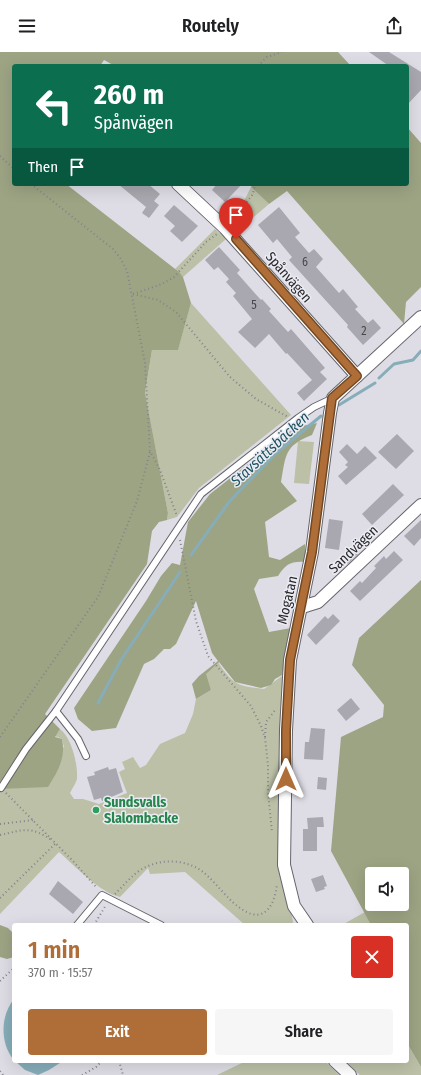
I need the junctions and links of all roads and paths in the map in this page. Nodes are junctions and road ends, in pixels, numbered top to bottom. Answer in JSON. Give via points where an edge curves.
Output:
{"nodes":[{"id":1,"x":282,"y":52,"type":"edge"},
{"id":2,"x":260,"y":64,"type":"edge"},
{"id":3,"x":0,"y":156,"type":"edge"},
{"id":4,"x":12,"y":167,"type":"edge"},
{"id":5,"x":34,"y":186,"type":"edge"},
{"id":6,"x":180,"y":186,"type":"edge"},
{"id":7,"x":255,"y":186,"type":"edge"},
{"id":8,"x":226,"y":228,"type":"junction"},
{"id":9,"x":133,"y":294,"type":"junction"},
{"id":10,"x":421,"y":317,"type":"edge"},
{"id":11,"x":357,"y":376,"type":"junction"},
{"id":12,"x":332,"y":398,"type":"junction"},
{"id":13,"x":294,"y":421,"type":"junction"},
{"id":14,"x":150,"y":451,"type":"junction"},
{"id":15,"x":421,"y":505,"type":"edge"},
{"id":16,"x":179,"y":527,"type":"junction"},
{"id":17,"x":302,"y":607,"type":"junction"},
{"id":18,"x":289,"y":706,"type":"junction"},
{"id":19,"x":56,"y":711,"type":"junction"},
{"id":20,"x":0,"y":737,"type":"edge"},
{"id":21,"x":265,"y":738,"type":"junction"},
{"id":22,"x":86,"y":756,"type":"dead end"},
{"id":23,"x":1,"y":788,"type":"joint"},
{"id":24,"x":34,"y":820,"type":"junction"},
{"id":25,"x":0,"y":824,"type":"edge"},
{"id":26,"x":0,"y":835,"type":"edge"},
{"id":27,"x":273,"y":839,"type":"dead end"},
{"id":28,"x":56,"y":844,"type":"junction"},
{"id":29,"x":277,"y":878,"type":"dead end"},
{"id":30,"x":102,"y":895,"type":"junction"},
{"id":31,"x":0,"y":898,"type":"edge"},
{"id":32,"x":111,"y":898,"type":"junction"},
{"id":33,"x":79,"y":923,"type":"edge"},
{"id":34,"x":95,"y":923,"type":"edge"},
{"id":35,"x":157,"y":923,"type":"edge"},
{"id":36,"x":303,"y":923,"type":"edge"},
{"id":37,"x":12,"y":970,"type":"edge"},
{"id":38,"x":0,"y":981,"type":"edge"},
{"id":39,"x":100,"y":1063,"type":"edge"},
{"id":40,"x":120,"y":1063,"type":"edge"},
{"id":41,"x":337,"y":1063,"type":"edge"},
{"id":42,"x":0,"y":1071,"type":"edge"},
{"id":43,"x":3,"y":1075,"type":"edge"},
{"id":44,"x":82,"y":1075,"type":"edge"},
{"id":45,"x":123,"y":1075,"type":"edge"},
{"id":46,"x":350,"y":1075,"type":"edge"}],
"edges":[{"from":1,"to":2,"type":"path","via":[[267,57]]},
{"from":3,"to":4,"type":"path"},
{"from":5,"to":9,"type":"path","via":[[113,249],[127,271]]},
{"from":6,"to":8,"type":"street","name":"Spånvägen"},
{"from":7,"to":8,"type":"path","via":[[254,194]]},
{"from":8,"to":9,"type":"path","via":[[206,242],[174,277]]},
{"from":8,"to":11,"type":"street","name":"Spånvägen"},
{"from":9,"to":13,"type":"path","via":[[158,300],[176,312],[230,377],[256,399]]},
{"from":9,"to":14,"type":"path","via":[[147,374]]},
{"from":10,"to":11,"type":"street"},
{"from":11,"to":12,"type":"street"},
{"from":12,"to":13,"type":"lane"},
{"from":12,"to":17,"type":"street","name":"Mogatan","via":[[312,552]]},
{"from":13,"to":16,"type":"lane","via":[[201,494]]},
{"from":14,"to":16,"type":"path","via":[[160,470]]},
{"from":14,"to":20,"type":"path","via":[[137,501],[98,597]]},
{"from":15,"to":17,"type":"street","name":"Sandvägen","via":[[318,602]]},
{"from":16,"to":19,"type":"lane"},
{"from":16,"to":21,"type":"path","via":[[196,621],[208,656],[251,706]]},
{"from":17,"to":18,"type":"street","name":"Mogatan","via":[[290,660]]},
{"from":18,"to":21,"type":"path","via":[[278,707],[271,714],[266,722]]},
{"from":18,"to":36,"type":"street","name":"Mogatan","via":[[286,730],[284,866],[294,906]]},
{"from":19,"to":22,"type":"lane","via":[[78,739]]},
{"from":19,"to":23,"type":"lane","via":[[26,749]]},
{"from":21,"to":27,"type":"path"},
{"from":23,"to":24,"type":"path"},
{"from":24,"to":25,"type":"path"},
{"from":24,"to":28,"type":"path"},
{"from":26,"to":28,"type":"path","via":[[22,829],[29,830],[42,834]]},
{"from":28,"to":30,"type":"path"},
{"from":28,"to":31,"type":"path"},
{"from":29,"to":32,"type":"path","via":[[276,894],[268,911],[254,915],[243,910],[203,872],[190,864],[176,862],[164,862],[142,869]]},
{"from":30,"to":32,"type":"lane"},
{"from":30,"to":33,"type":"lane"},
{"from":32,"to":34,"type":"path"},
{"from":32,"to":35,"type":"lane"},
{"from":37,"to":38,"type":"path"},
{"from":39,"to":44,"type":"path"},
{"from":40,"to":45,"type":"path"},
{"from":41,"to":46,"type":"street"},
{"from":42,"to":43,"type":"path"}]}
